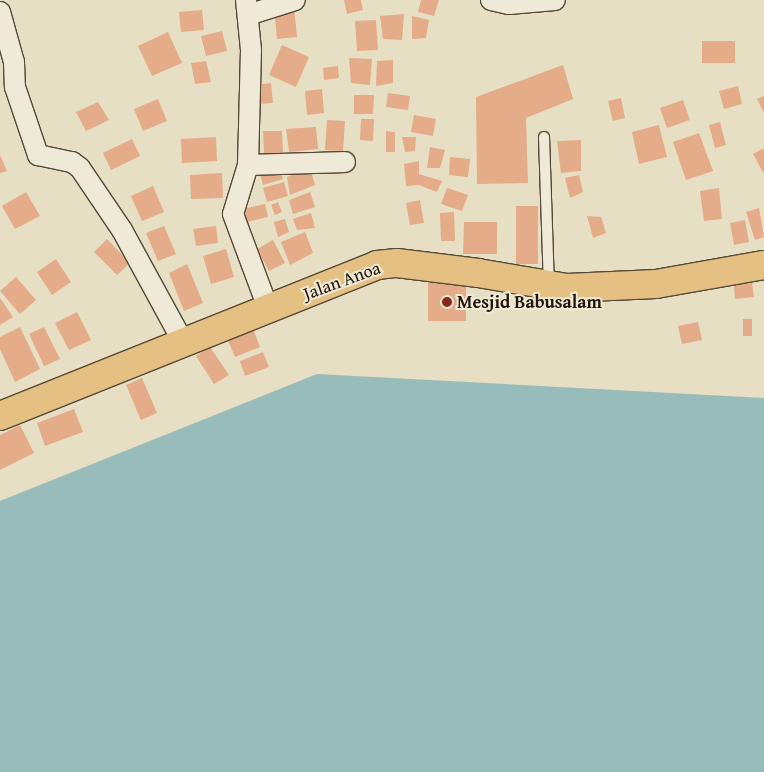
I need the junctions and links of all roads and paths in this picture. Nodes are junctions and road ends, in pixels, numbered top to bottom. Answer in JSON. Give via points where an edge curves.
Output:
{"nodes":[{"id":1,"x":295,"y":0,"type":"edge"},
{"id":2,"x":491,"y":0,"type":"edge"},
{"id":3,"x":555,"y":0,"type":"edge"},
{"id":4,"x":247,"y":8,"type":"edge"},
{"id":5,"x":0,"y":12,"type":"edge"},
{"id":6,"x":8,"y":88,"type":"edge"},
{"id":7,"x":544,"y":137,"type":"dead end"},
{"id":8,"x":345,"y":162,"type":"dead end"},
{"id":9,"x":248,"y":165,"type":"junction"},
{"id":10,"x":764,"y":265,"type":"edge"},
{"id":11,"x":549,"y":287,"type":"junction"},
{"id":12,"x":268,"y":308,"type":"junction"},
{"id":13,"x":183,"y":342,"type":"junction"},
{"id":14,"x":0,"y":416,"type":"edge"}],
"edges":[{"from":1,"to":4,"type":"street"},
{"from":2,"to":3,"type":"street","via":[[509,4]]},
{"from":4,"to":9,"type":"street"},
{"from":5,"to":6,"type":"street","via":[[14,62]]},
{"from":6,"to":13,"type":"street","via":[[38,154],[72,162],[80,168],[122,230]]},
{"from":7,"to":11,"type":"lane"},
{"from":8,"to":9,"type":"street"},
{"from":9,"to":12,"type":"street","via":[[233,214],[234,226]]},
{"from":10,"to":11,"type":"highway","name":"Jalan Anoa","via":[[656,284]]},
{"from":11,"to":12,"type":"highway","name":"Jalan Anoa","via":[[397,263],[377,265]]},
{"from":12,"to":13,"type":"highway","name":"Jalan Anoa"},
{"from":13,"to":14,"type":"highway","name":"Jalan Anoa"}]}
